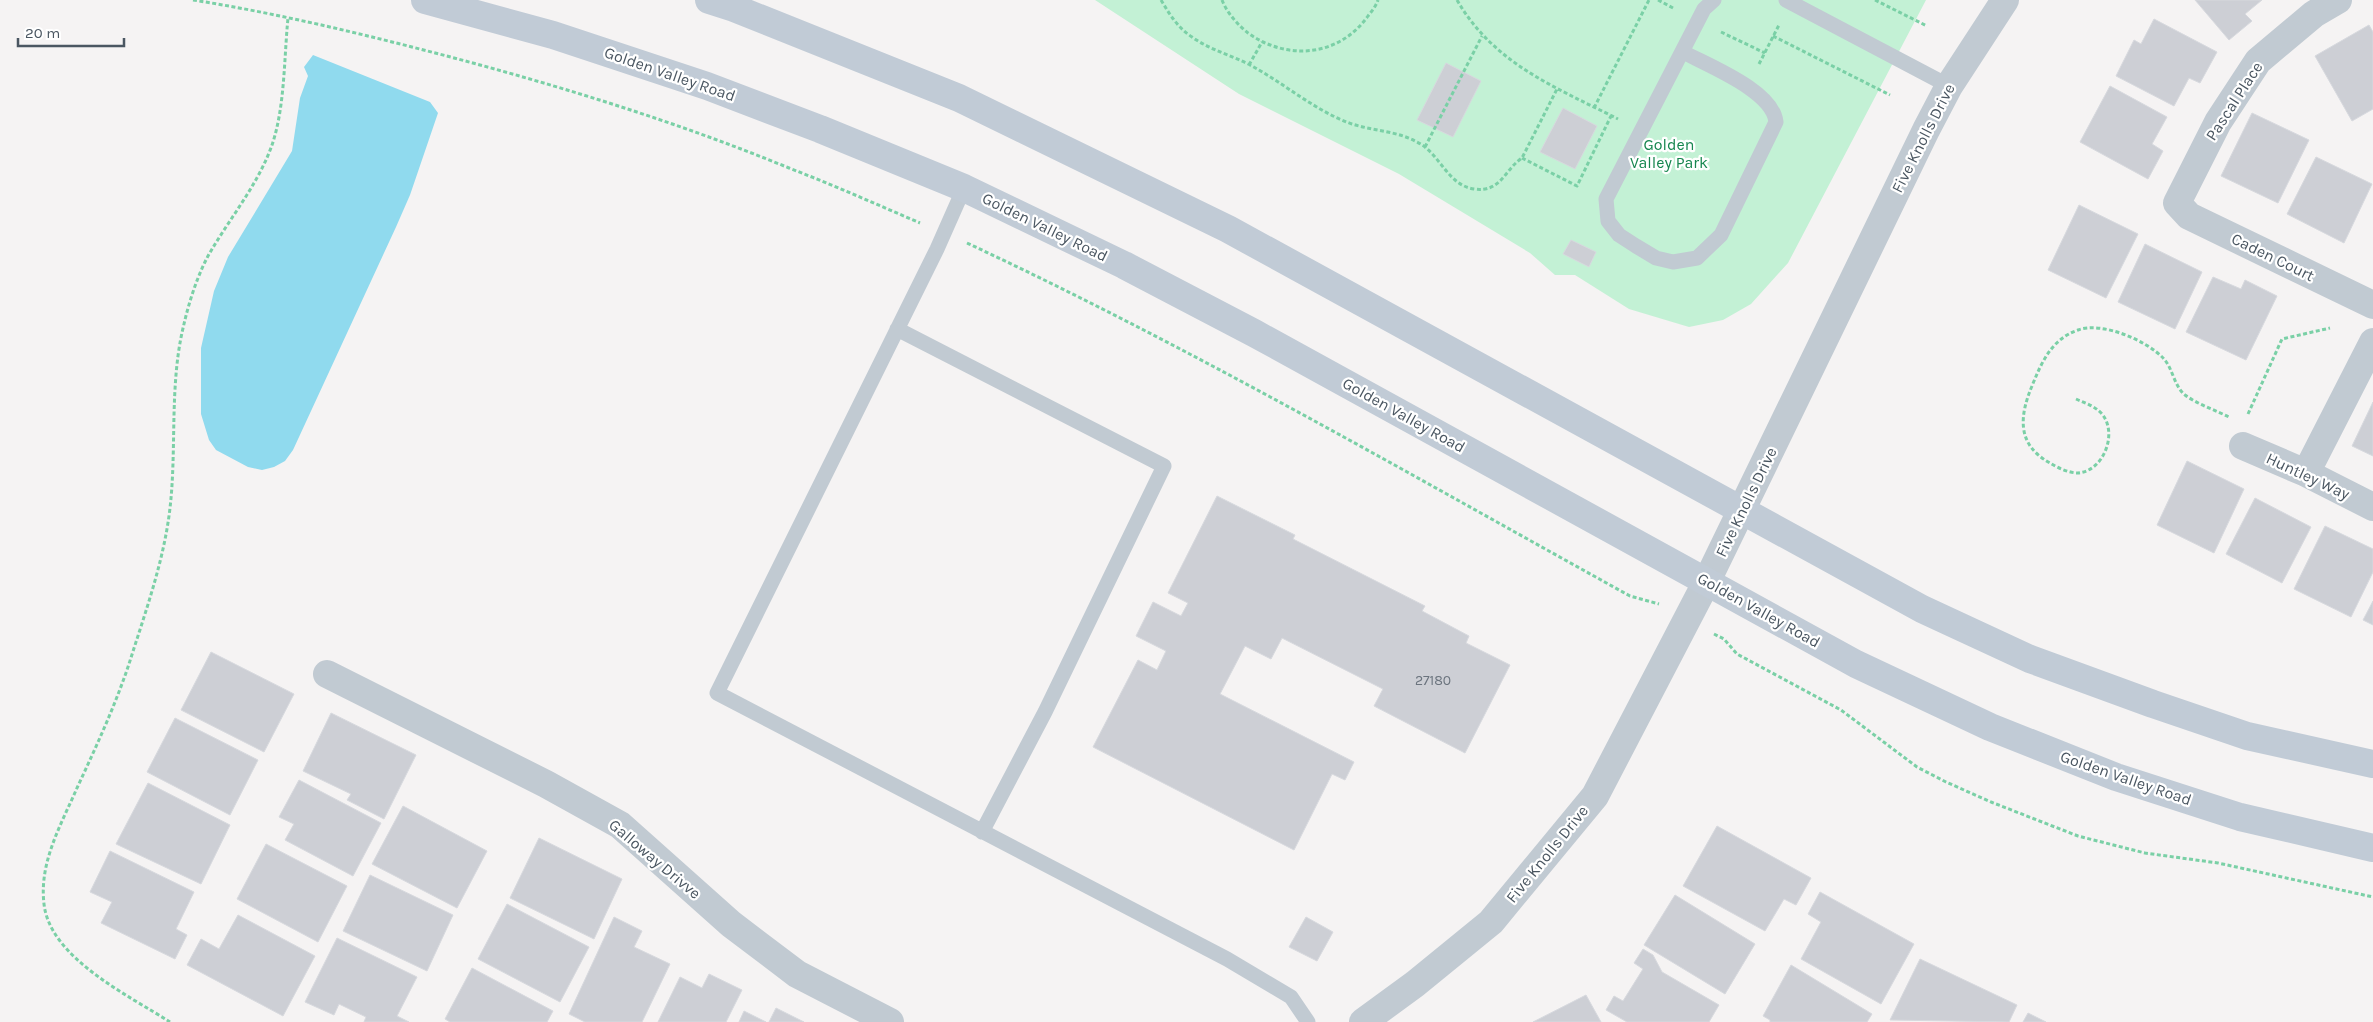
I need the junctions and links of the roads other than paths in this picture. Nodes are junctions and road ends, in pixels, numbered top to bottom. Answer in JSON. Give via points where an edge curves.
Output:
{"nodes":[{"id":1,"x":424,"y":0,"type":"edge"},
{"id":2,"x":708,"y":0,"type":"edge"},
{"id":3,"x":1714,"y":0,"type":"edge"},
{"id":4,"x":2005,"y":0,"type":"edge"},
{"id":5,"x":2338,"y":0,"type":"edge"},
{"id":6,"x":1788,"y":1,"type":"edge"},
{"id":7,"x":1683,"y":52,"type":"junction"},
{"id":8,"x":1949,"y":86,"type":"junction"},
{"id":9,"x":964,"y":188,"type":"junction"},
{"id":10,"x":2177,"y":203,"type":"joint"},
{"id":11,"x":2373,"y":305,"type":"edge"},
{"id":12,"x":897,"y":329,"type":"junction"},
{"id":13,"x":2373,"y":342,"type":"edge"},
{"id":14,"x":2243,"y":446,"type":"dead end"},
{"id":15,"x":2306,"y":473,"type":"junction"},
{"id":16,"x":2373,"y":506,"type":"edge"},
{"id":17,"x":1742,"y":511,"type":"junction"},
{"id":18,"x":1707,"y":581,"type":"junction"},
{"id":19,"x":327,"y":674,"type":"dead end"},
{"id":20,"x":2373,"y":764,"type":"edge"},
{"id":21,"x":982,"y":832,"type":"junction"},
{"id":22,"x":2373,"y":848,"type":"edge"},
{"id":23,"x":890,"y":1022,"type":"edge"},
{"id":24,"x":1308,"y":1022,"type":"edge"},
{"id":25,"x":1363,"y":1022,"type":"edge"}],
"edges":[{"from":1,"to":9,"type":"main road","name":"Golden Valley Road","via":[[553,35],[707,86]]},
{"from":2,"to":17,"type":"main road","via":[[958,98],[1228,229]]},
{"from":3,"to":7,"type":"lane","via":[[1704,9]]},
{"from":4,"to":8,"type":"street","name":"Five Knolls Drive"},
{"from":5,"to":10,"type":"street","name":"Pascal Place","via":[[2314,14],[2258,61],[2218,122]]},
{"from":6,"to":8,"type":"lane"},
{"from":7,"to":7,"type":"lane","via":[[1606,200],[1608,221],[1619,234],[1656,258],[1672,262],[1697,258],[1721,235],[1776,122],[1775,113],[1760,96]]},
{"from":8,"to":17,"type":"street","name":"Five Knolls Drive"},
{"from":9,"to":12,"type":"lane"},
{"from":9,"to":18,"type":"main road","name":"Golden Valley Road","via":[[1124,265],[1254,333]]},
{"from":10,"to":11,"type":"street","name":"Caden Court","via":[[2190,216]]},
{"from":12,"to":21,"type":"lane","via":[[717,693]]},
{"from":12,"to":21,"type":"lane","via":[[1164,466],[1045,712]]},
{"from":13,"to":15,"type":"street"},
{"from":14,"to":15,"type":"street","name":"Huntley Way"},
{"from":15,"to":16,"type":"street","name":"Huntley Way"},
{"from":17,"to":18,"type":"street","name":"Five Knolls Drive"},
{"from":17,"to":20,"type":"main road","via":[[1922,609],[2030,659],[2247,736]]},
{"from":18,"to":22,"type":"main road","name":"Golden Valley Road","via":[[1856,664],[1999,731],[2116,777],[2240,817]]},
{"from":18,"to":25,"type":"street","name":"Five Knolls Drive","via":[[1595,796],[1491,922]]},
{"from":19,"to":23,"type":"street","name":"Galloway Drivve","via":[[546,784],[620,825],[731,924],[797,974]]},
{"from":21,"to":24,"type":"lane","via":[[1241,966],[1291,997]]}]}
